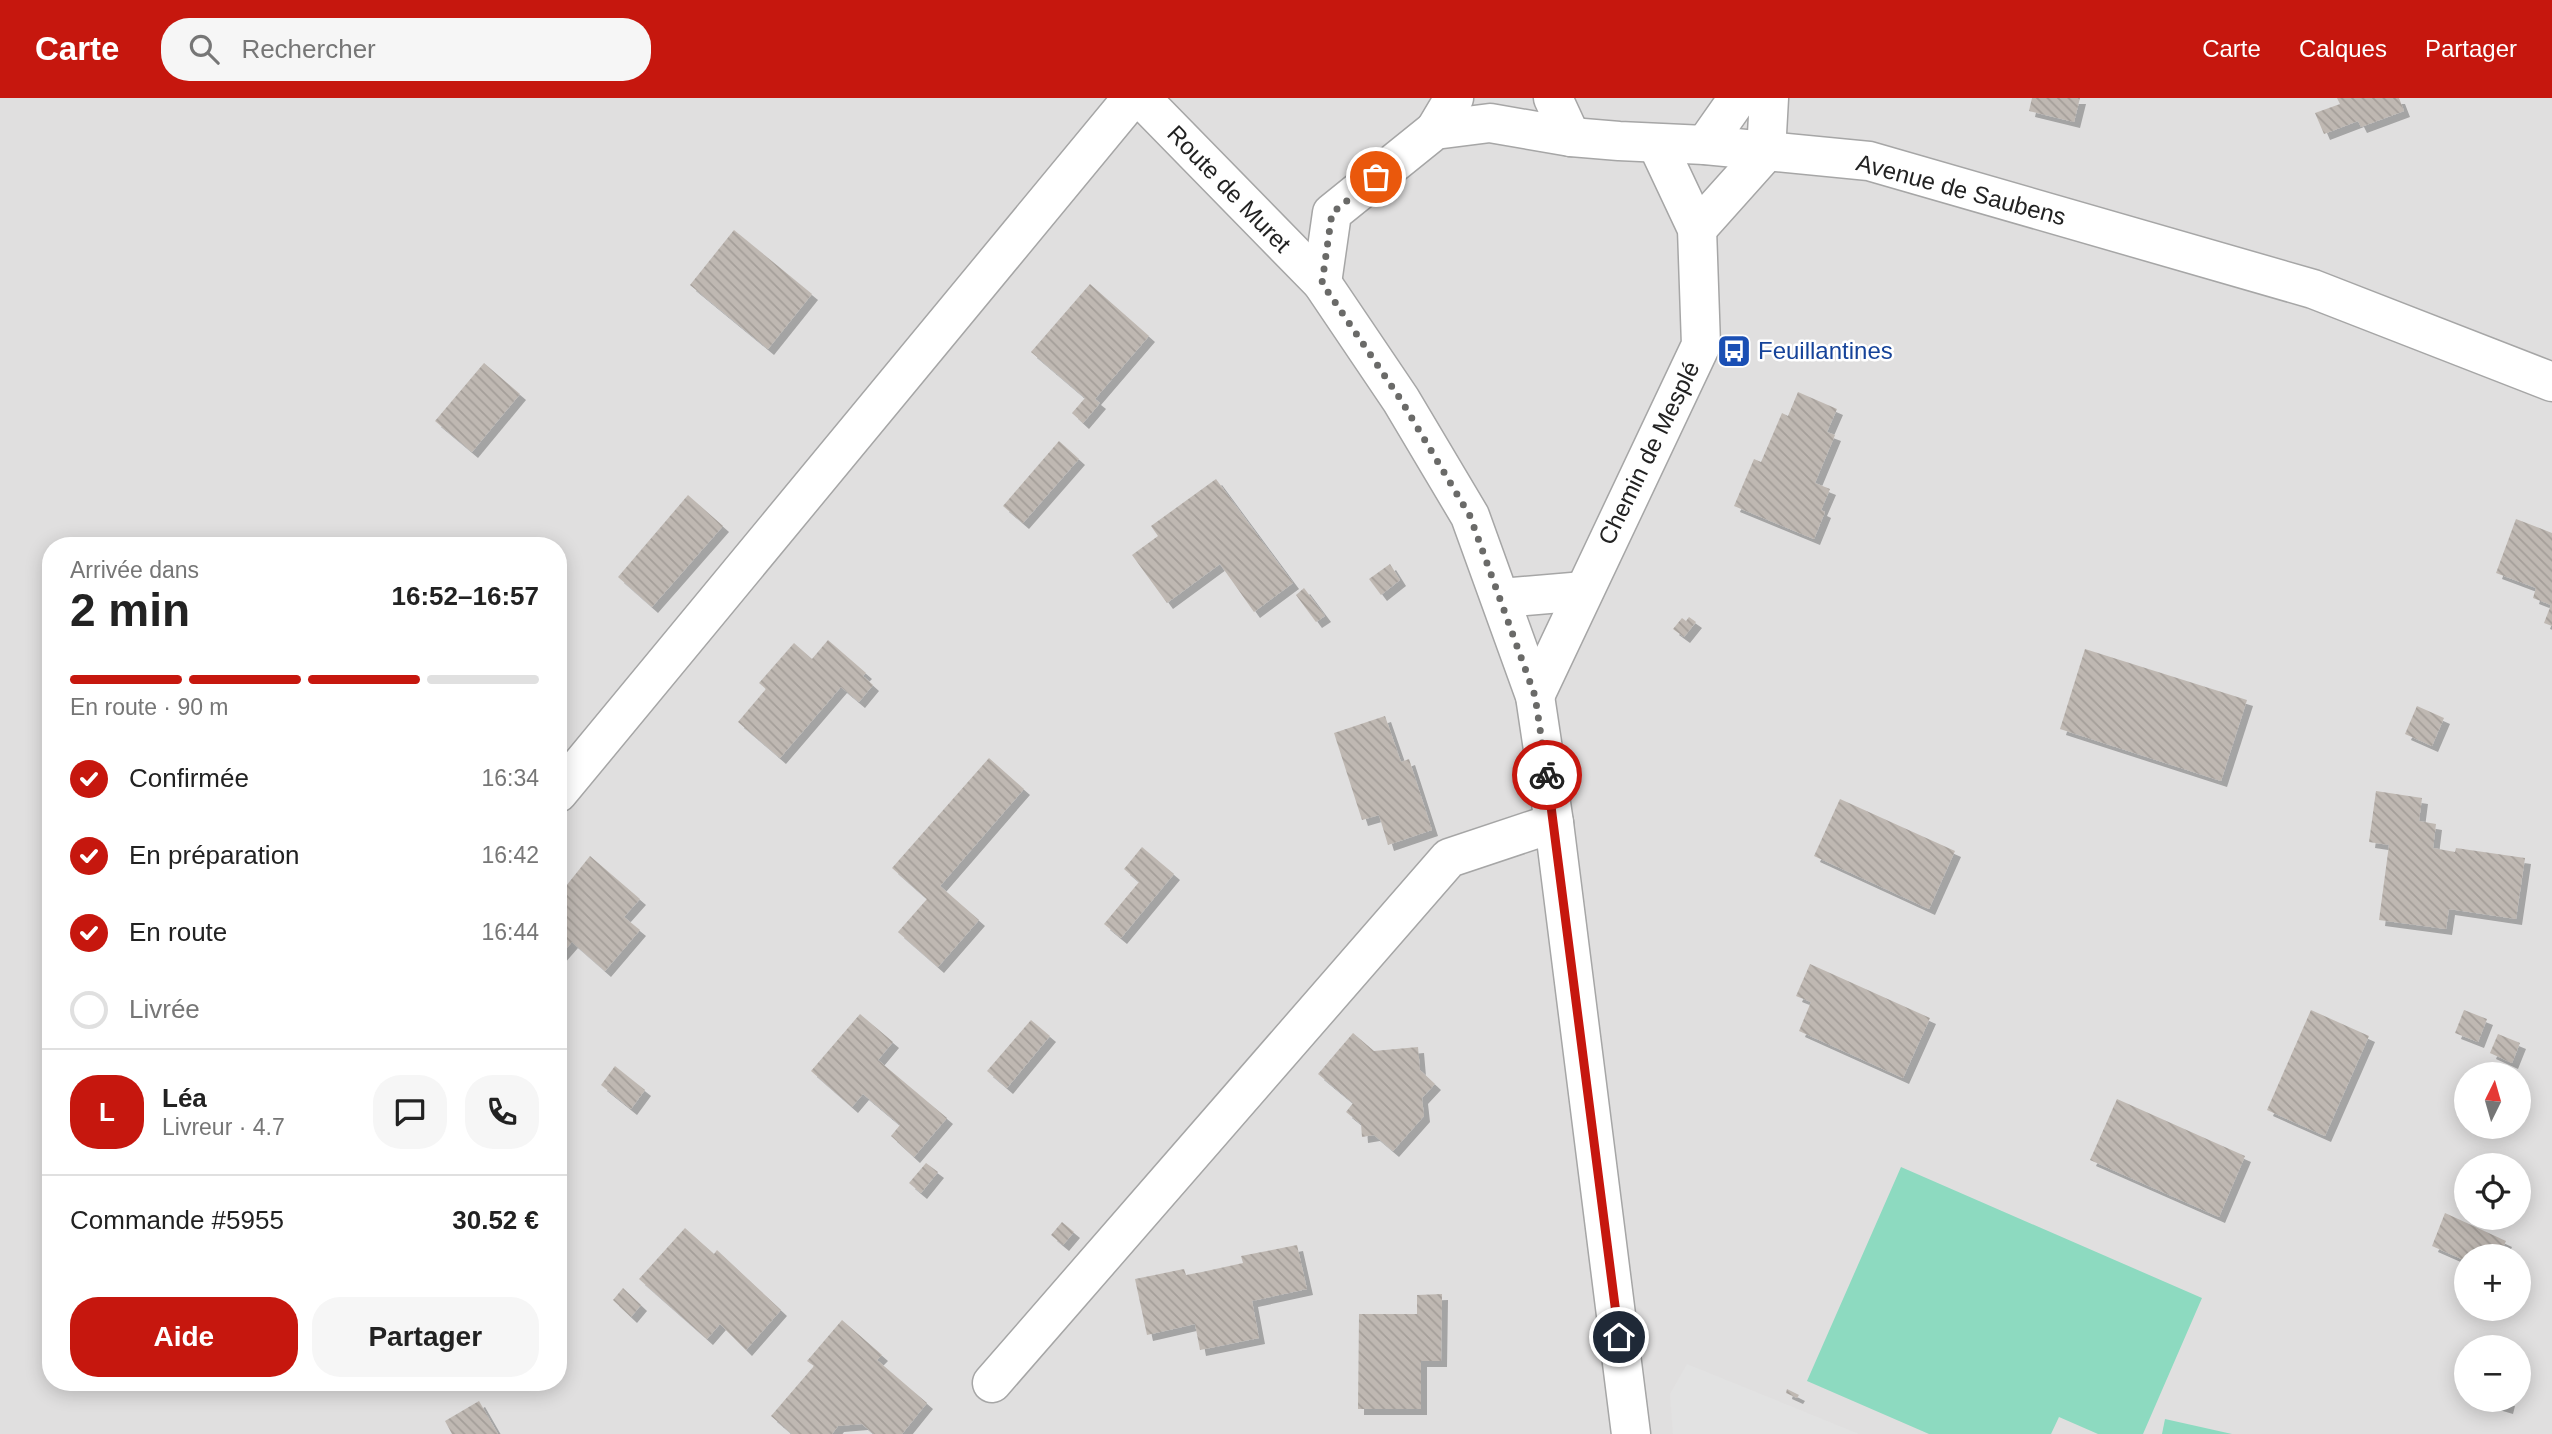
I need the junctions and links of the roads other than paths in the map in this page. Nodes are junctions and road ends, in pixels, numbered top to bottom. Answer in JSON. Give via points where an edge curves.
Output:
{"nodes":[{"id":1,"x":1132,"y":98,"type":"edge"},
{"id":2,"x":1141,"y":98,"type":"edge"},
{"id":3,"x":1553,"y":98,"type":"edge"},
{"id":4,"x":1738,"y":98,"type":"edge"},
{"id":5,"x":1769,"y":98,"type":"edge"},
{"id":6,"x":1487,"y":110,"type":"edge"},
{"id":7,"x":1444,"y":114,"type":"edge"},
{"id":8,"x":1571,"y":136,"type":"junction"},
{"id":9,"x":1657,"y":144,"type":"junction"},
{"id":10,"x":1706,"y":145,"type":"junction"},
{"id":11,"x":1766,"y":152,"type":"junction"},
{"id":12,"x":1332,"y":213,"type":"junction"},
{"id":13,"x":1697,"y":229,"type":"junction"},
{"id":14,"x":1272,"y":233,"type":"junction"},
{"id":15,"x":1322,"y":283,"type":"junction"},
{"id":16,"x":2552,"y":382,"type":"edge"},
{"id":17,"x":1584,"y":591,"type":"junction"},
{"id":18,"x":1501,"y":598,"type":"junction"},
{"id":19,"x":1535,"y":696,"type":"junction"},
{"id":20,"x":567,"y":782,"type":"edge"},
{"id":21,"x":1554,"y":823,"type":"junction"},
{"id":22,"x":992,"y":1383,"type":"dead end"},
{"id":23,"x":1631,"y":1434,"type":"edge"}],
"edges":[{"from":1,"to":20,"type":"street"},
{"from":2,"to":14,"type":"street","name":"Route de Muret"},
{"from":3,"to":8,"type":"street"},
{"from":4,"to":10,"type":"street"},
{"from":5,"to":11,"type":"street"},
{"from":6,"to":7,"type":"street","name":"Avenue de Saubens"},
{"from":6,"to":8,"type":"street","name":"Avenue de Saubens"},
{"from":7,"to":12,"type":"street","name":"Avenue de Saubens"},
{"from":8,"to":9,"type":"street","name":"Avenue de Saubens"},
{"from":9,"to":10,"type":"street","name":"Avenue de Saubens"},
{"from":9,"to":13,"type":"street","name":"Chemin de Mesplé"},
{"from":10,"to":11,"type":"street","name":"Avenue de Saubens"},
{"from":11,"to":13,"type":"street"},
{"from":11,"to":16,"type":"street","name":"Avenue de Saubens","via":[[1869,161],[2299,285]]},
{"from":12,"to":14,"type":"street","name":"Avenue de Saubens"},
{"from":12,"to":15,"type":"street"},
{"from":13,"to":17,"type":"street","name":"Chemin de Mesplé","via":[[1701,345]]},
{"from":14,"to":15,"type":"street","name":"Route de Muret"},
{"from":15,"to":18,"type":"street","name":"Route de Muret","via":[[1401,400],[1470,516]]},
{"from":17,"to":18,"type":"street"},
{"from":17,"to":19,"type":"street","name":"Chemin de Mesplé"},
{"from":18,"to":19,"type":"street","name":"Route de Muret"},
{"from":19,"to":21,"type":"street","name":"Route de Muret"},
{"from":21,"to":22,"type":"street","via":[[1449,858]]},
{"from":21,"to":23,"type":"street","name":"Route de Muret"}]}
